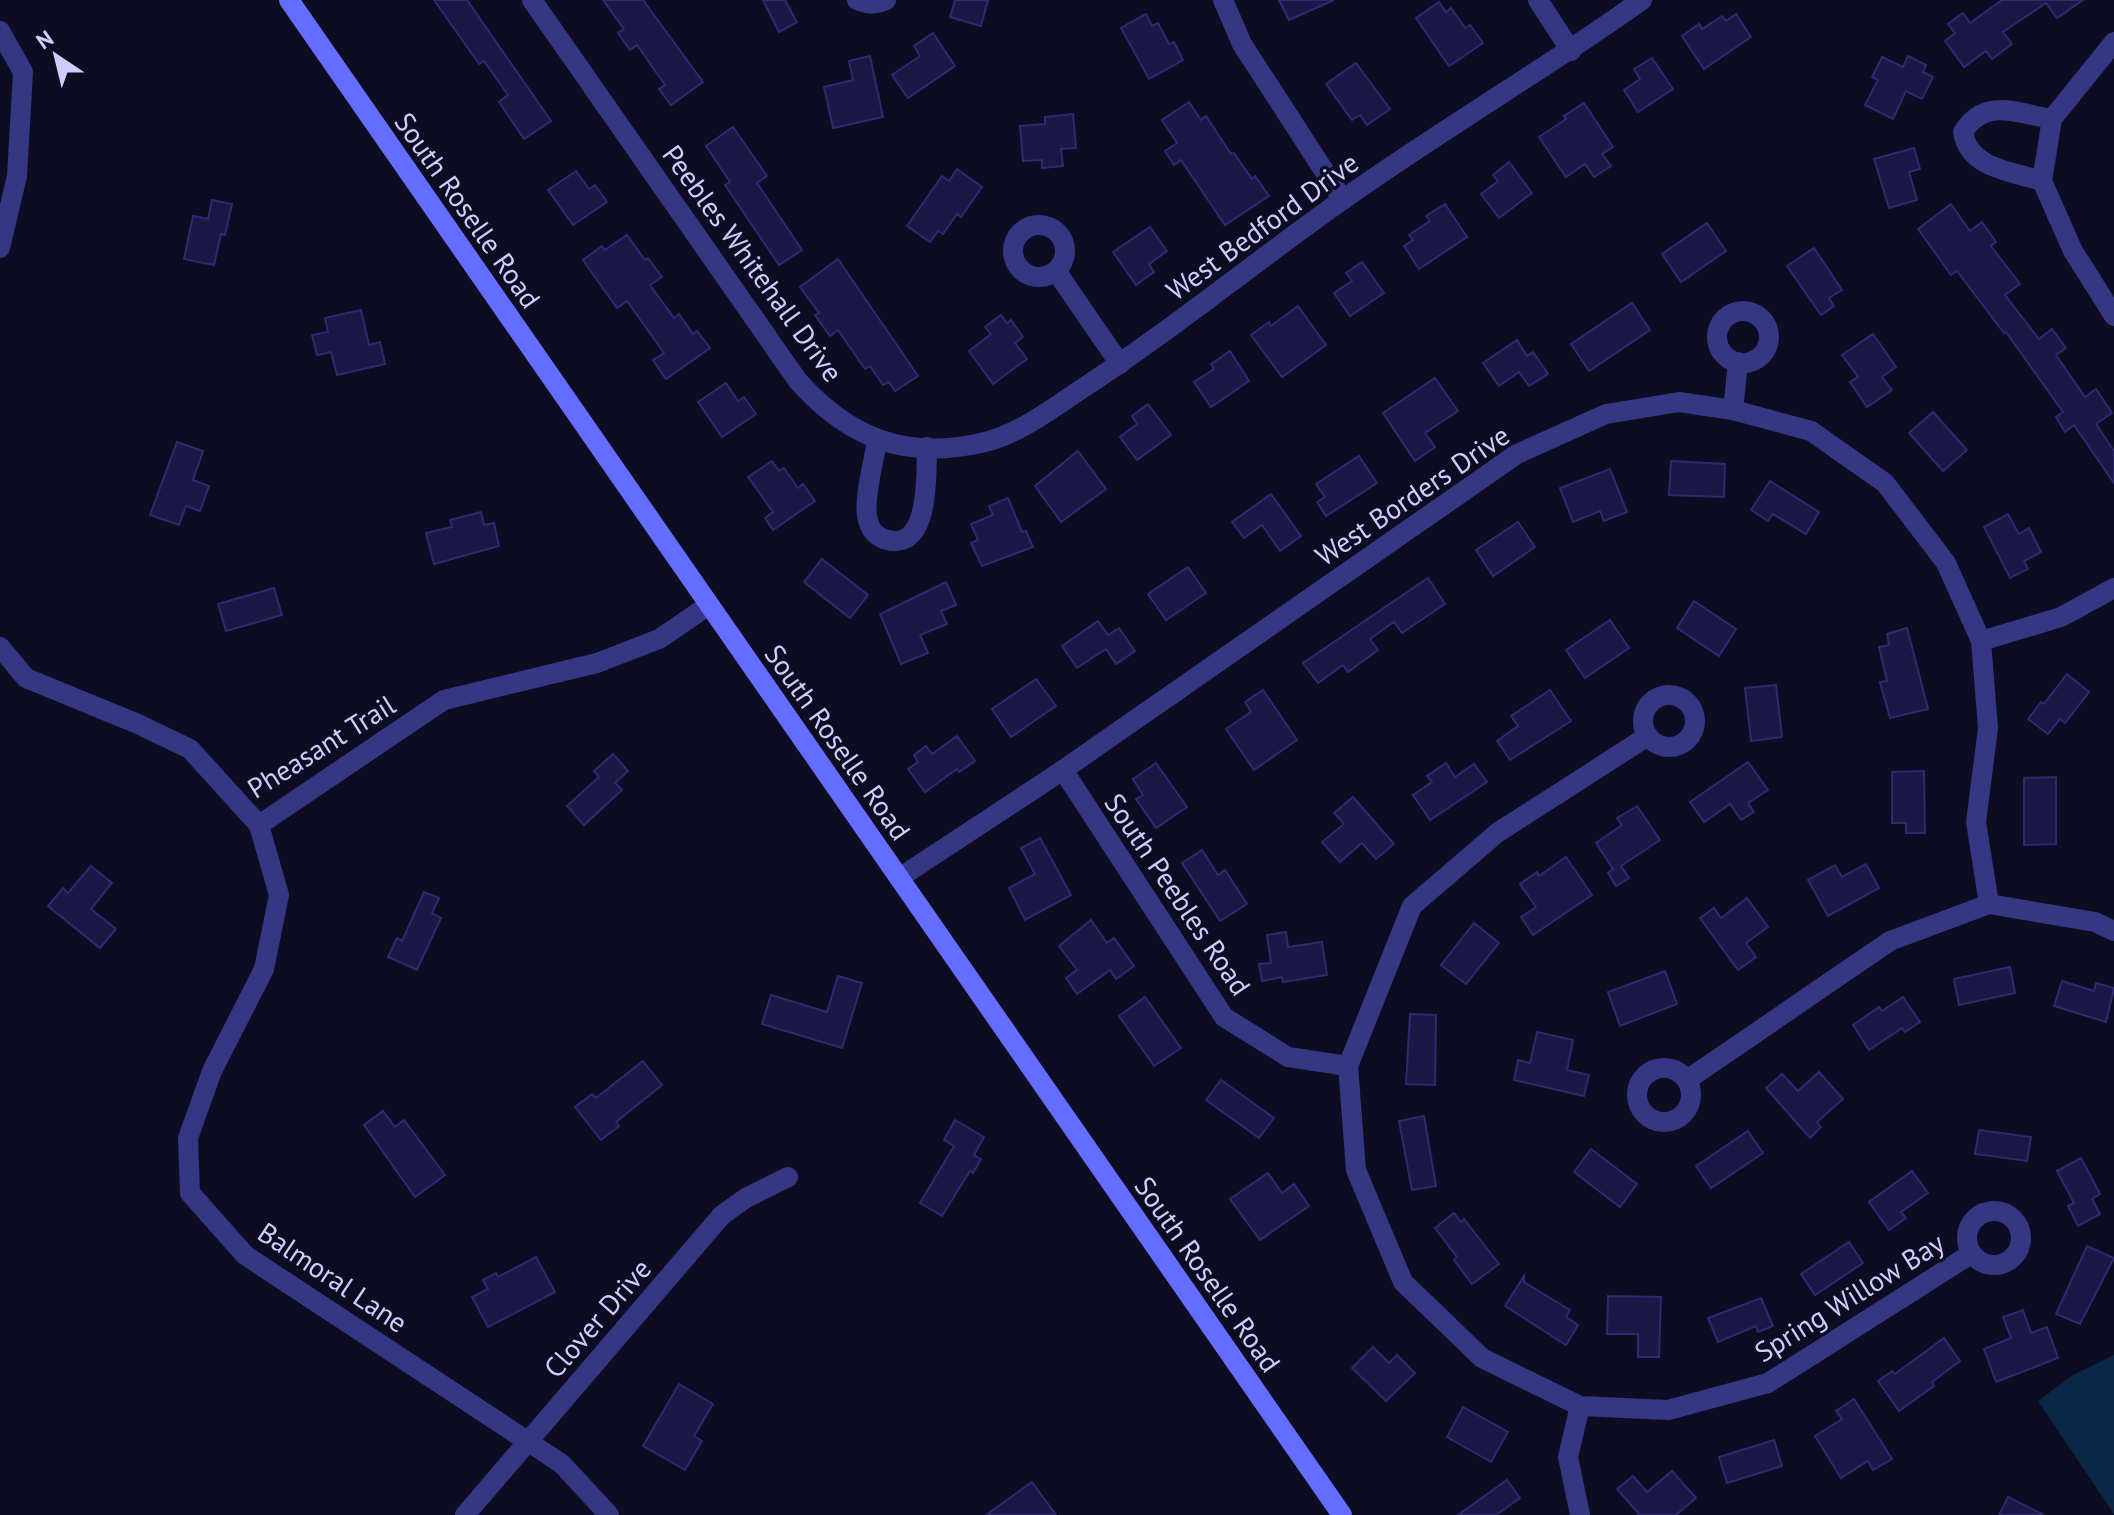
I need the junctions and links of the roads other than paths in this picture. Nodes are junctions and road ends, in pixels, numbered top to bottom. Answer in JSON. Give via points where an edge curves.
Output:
{"nodes":[{"id":1,"x":289,"y":0,"type":"edge"},
{"id":2,"x":532,"y":0,"type":"edge"},
{"id":3,"x":857,"y":0,"type":"edge"},
{"id":4,"x":886,"y":0,"type":"edge"},
{"id":5,"x":1223,"y":0,"type":"edge"},
{"id":6,"x":1538,"y":0,"type":"edge"},
{"id":7,"x":1642,"y":0,"type":"edge"},
{"id":8,"x":0,"y":31,"type":"edge"},
{"id":9,"x":2114,"y":42,"type":"edge"},
{"id":10,"x":1571,"y":51,"type":"junction"},
{"id":11,"x":2052,"y":119,"type":"junction"},
{"id":12,"x":2042,"y":181,"type":"junction"},
{"id":13,"x":1343,"y":200,"type":"junction"},
{"id":14,"x":0,"y":248,"type":"edge"},
{"id":15,"x":1056,"y":271,"type":"dead end"},
{"id":16,"x":2114,"y":316,"type":"edge"},
{"id":17,"x":1738,"y":362,"type":"dead end"},
{"id":18,"x":1120,"y":364,"type":"junction"},
{"id":19,"x":1733,"y":410,"type":"junction"},
{"id":20,"x":887,"y":443,"type":"junction"},
{"id":21,"x":927,"y":447,"type":"junction"},
{"id":22,"x":2114,"y":588,"type":"edge"},
{"id":23,"x":709,"y":605,"type":"junction"},
{"id":24,"x":1981,"y":641,"type":"junction"},
{"id":25,"x":0,"y":647,"type":"edge"},
{"id":26,"x":1648,"y":736,"type":"dead end"},
{"id":27,"x":1063,"y":770,"type":"junction"},
{"id":28,"x":259,"y":825,"type":"junction"},
{"id":29,"x":899,"y":878,"type":"junction"},
{"id":30,"x":1989,"y":904,"type":"junction"},
{"id":31,"x":2114,"y":931,"type":"edge"},
{"id":32,"x":1348,"y":1066,"type":"junction"},
{"id":33,"x":1687,"y":1080,"type":"dead end"},
{"id":34,"x":788,"y":1177,"type":"dead end"},
{"id":35,"x":1971,"y":1254,"type":"dead end"},
{"id":36,"x":1580,"y":1406,"type":"junction"},
{"id":37,"x":528,"y":1440,"type":"junction"},
{"id":38,"x":465,"y":1515,"type":"edge"},
{"id":39,"x":609,"y":1515,"type":"edge"},
{"id":40,"x":1342,"y":1515,"type":"edge"},
{"id":41,"x":1580,"y":1515,"type":"edge"}],
"edges":[{"from":1,"to":23,"type":"main road","name":"South Roselle Road"},
{"from":2,"to":20,"type":"street","name":"Peebles Whitehall Drive","via":[[798,381],[844,424]]},
{"from":3,"to":4,"type":"street"},
{"from":5,"to":13,"type":"street","via":[[1242,44]]},
{"from":6,"to":10,"type":"street"},
{"from":7,"to":10,"type":"street","name":"West Bedford Drive"},
{"from":8,"to":14,"type":"street","via":[[23,72],[17,176]]},
{"from":9,"to":11,"type":"street"},
{"from":10,"to":13,"type":"street","name":"West Bedford Drive"},
{"from":11,"to":12,"type":"street"},
{"from":11,"to":12,"type":"street","via":[[1991,109],[1973,117],[1963,132],[1966,146],[1979,161]]},
{"from":12,"to":16,"type":"street","via":[[2073,251]]},
{"from":13,"to":18,"type":"street","name":"West Bedford Drive"},
{"from":15,"to":18,"type":"street"},
{"from":17,"to":19,"type":"street"},
{"from":18,"to":21,"type":"street","name":"West Bedford Drive","via":[[1004,437],[946,449]]},
{"from":19,"to":24,"type":"street","name":"West Borders Drive","via":[[1811,431],[1885,483],[1946,563]]},
{"from":19,"to":27,"type":"street","name":"West Borders Drive","via":[[1679,402],[1606,414],[1517,454]]},
{"from":20,"to":21,"type":"street","name":"West Bedford Drive"},
{"from":20,"to":21,"type":"street","via":[[866,512],[877,537],[890,541],[903,540],[919,526]]},
{"from":22,"to":24,"type":"street","via":[[2061,617]]},
{"from":23,"to":28,"type":"street","name":"Pheasant Trail","via":[[659,639],[597,663],[444,700]]},
{"from":23,"to":29,"type":"main road","name":"South Roselle Road"},
{"from":24,"to":30,"type":"street","name":"West Borders Drive","via":[[1988,728],[1976,822]]},
{"from":25,"to":28,"type":"street","name":"Pheasant Trail","via":[[26,678],[190,749]]},
{"from":26,"to":32,"type":"street","via":[[1497,833],[1412,906]]},
{"from":27,"to":29,"type":"street","name":"West Borders Drive"},
{"from":27,"to":32,"type":"street","name":"South Peebles Road","via":[[1224,1017],[1288,1057]]},
{"from":28,"to":37,"type":"street","name":"Balmoral Lane","via":[[279,895],[264,969],[212,1071],[188,1138],[190,1193],[245,1255]]},
{"from":29,"to":40,"type":"main road","name":"South Roselle Road"},
{"from":30,"to":31,"type":"street","via":[[2095,922]]},
{"from":30,"to":33,"type":"street","via":[[1890,941]]},
{"from":32,"to":36,"type":"street","name":"Spring Willow Bay","via":[[1356,1170],[1403,1282],[1482,1358]]},
{"from":34,"to":37,"type":"street","name":"Clover Drive","via":[[722,1215]]},
{"from":35,"to":36,"type":"street","name":"Spring Willow Bay","via":[[1768,1383],[1668,1410]]},
{"from":36,"to":41,"type":"street","via":[[1568,1457]]},
{"from":37,"to":38,"type":"street","name":"Clover Drive"},
{"from":37,"to":39,"type":"street","name":"Balmoral Lane","via":[[562,1464]]}]}
